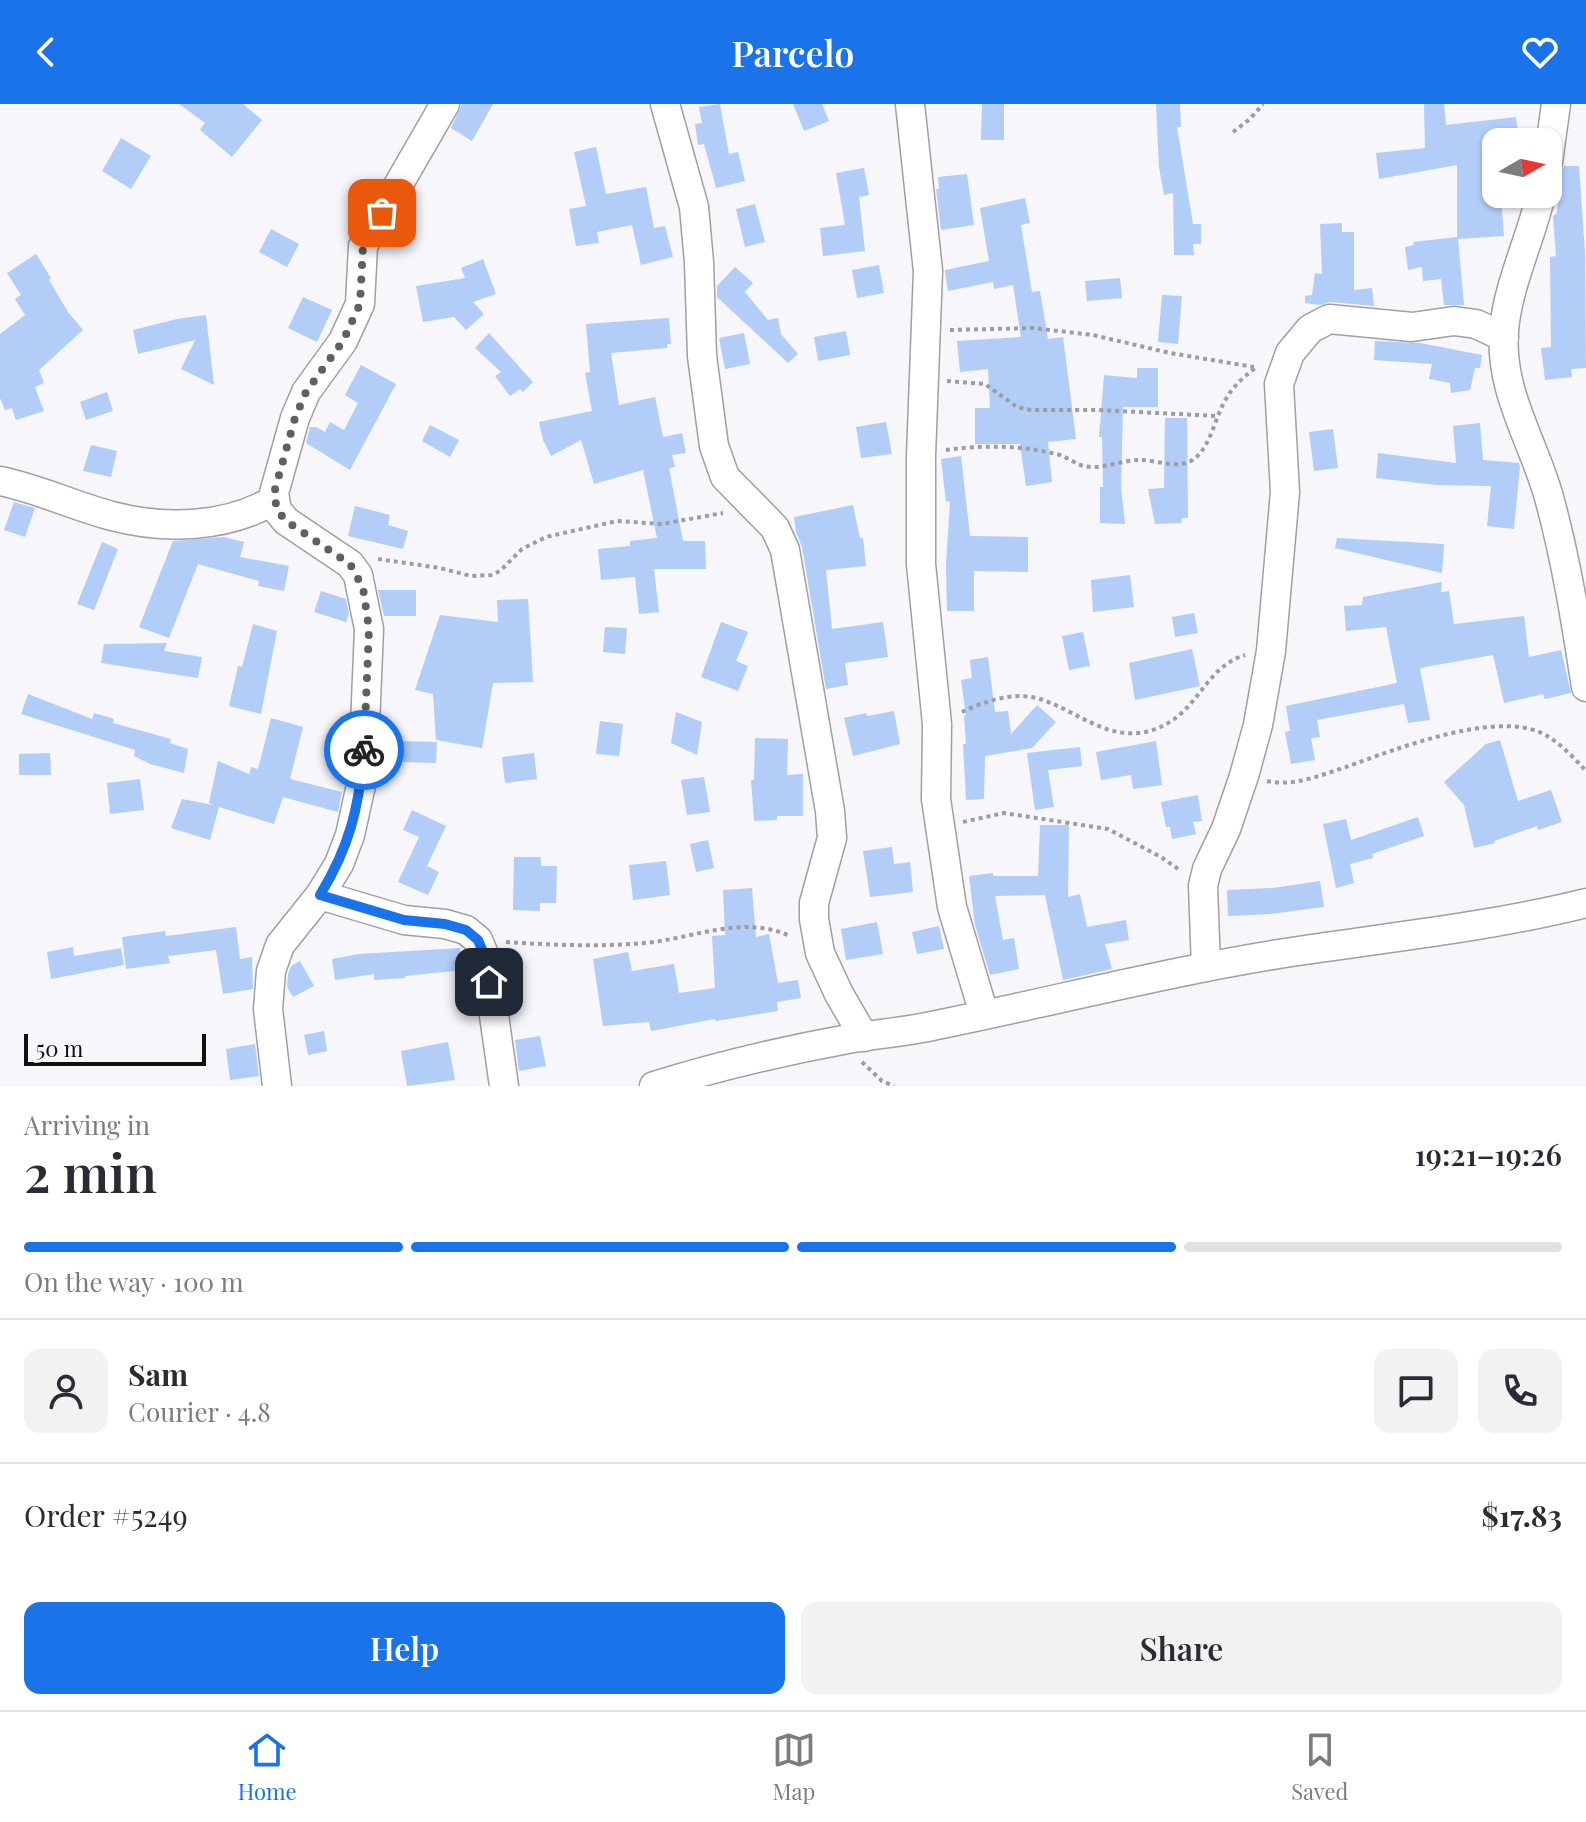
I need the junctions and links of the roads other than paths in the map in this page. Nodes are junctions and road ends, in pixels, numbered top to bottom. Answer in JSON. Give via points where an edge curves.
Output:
{"nodes":[{"id":1,"x":445,"y":104,"type":"edge"},
{"id":2,"x":665,"y":104,"type":"edge"},
{"id":3,"x":910,"y":104,"type":"edge"},
{"id":4,"x":1556,"y":104,"type":"edge"},
{"id":5,"x":1553,"y":128,"type":"edge"},
{"id":6,"x":1537,"y":208,"type":"edge"},
{"id":7,"x":1504,"y":337,"type":"junction"},
{"id":8,"x":0,"y":481,"type":"edge"},
{"id":9,"x":274,"y":500,"type":"junction"},
{"id":10,"x":1586,"y":687,"type":"edge"},
{"id":11,"x":320,"y":895,"type":"junction"},
{"id":12,"x":1586,"y":903,"type":"edge"},
{"id":13,"x":1206,"y":967,"type":"junction"},
{"id":14,"x":984,"y":1014,"type":"junction"},
{"id":15,"x":856,"y":1038,"type":"junction"},
{"id":16,"x":277,"y":1086,"type":"edge"},
{"id":17,"x":504,"y":1086,"type":"edge"},
{"id":18,"x":654,"y":1086,"type":"edge"}],
"edges":[{"from":1,"to":9,"type":"street","via":[[363,246],[360,304],[343,341],[306,392]]},
{"from":2,"to":15,"type":"street","via":[[694,207],[702,356],[714,446],[725,477],[775,528],[785,550],[830,811],[832,838],[814,903],[820,953]]},
{"from":3,"to":14,"type":"street","via":[[928,271],[921,564],[937,724],[936,799],[952,907]]},
{"from":4,"to":5,"type":"street"},
{"from":6,"to":7,"type":"street"},
{"from":7,"to":10,"type":"street","via":[[1512,401],[1539,464],[1562,550]]},
{"from":7,"to":13,"type":"street","via":[[1454,321],[1412,327],[1329,319],[1310,329],[1290,353],[1279,384],[1285,492],[1271,651],[1244,776],[1203,886]]},
{"from":8,"to":9,"type":"street","via":[[111,516],[163,524],[237,517]]},
{"from":9,"to":11,"type":"street","via":[[286,521],[350,564],[363,588],[369,629],[361,785],[350,835]]},
{"from":11,"to":16,"type":"street","via":[[280,945],[271,971],[268,1009]]},
{"from":11,"to":17,"type":"street","via":[[404,920],[445,924],[478,940],[486,959]]},
{"from":12,"to":13,"type":"street"},
{"from":13,"to":14,"type":"street"},
{"from":14,"to":15,"type":"street"},
{"from":15,"to":18,"type":"street","via":[[713,1067]]}]}
